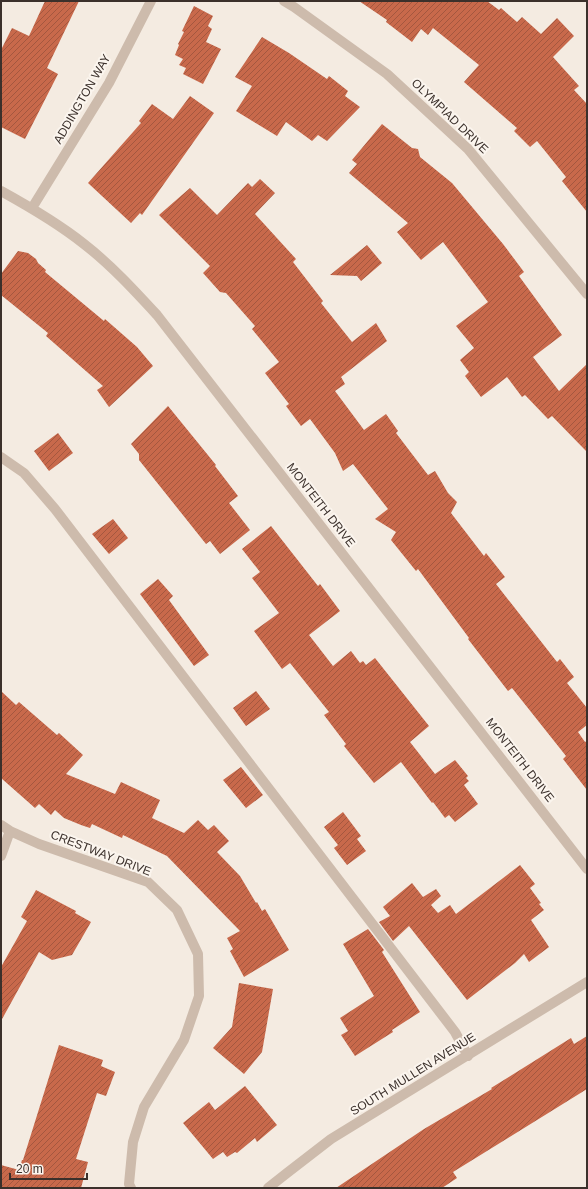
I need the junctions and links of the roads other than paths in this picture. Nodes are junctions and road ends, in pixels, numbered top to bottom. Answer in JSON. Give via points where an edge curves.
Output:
{"nodes":[{"id":1,"x":151,"y":1,"type":"edge"},
{"id":2,"x":284,"y":1,"type":"edge"},
{"id":3,"x":1,"y":191,"type":"edge"},
{"id":4,"x":32,"y":208,"type":"junction"},
{"id":5,"x":587,"y":294,"type":"edge"},
{"id":6,"x":1,"y":456,"type":"edge"},
{"id":7,"x":5,"y":828,"type":"edge"},
{"id":8,"x":1,"y":856,"type":"edge"},
{"id":9,"x":587,"y":868,"type":"edge"},
{"id":10,"x":587,"y":982,"type":"edge"},
{"id":11,"x":468,"y":1056,"type":"junction"},
{"id":12,"x":131,"y":1188,"type":"edge"},
{"id":13,"x":268,"y":1188,"type":"edge"}],
"edges":[{"from":1,"to":4,"type":"street","name":"ADDINGTON WAY","via":[[109,83]]},
{"from":2,"to":5,"type":"street","name":"OLYMPIAD DRIVE","via":[[387,74],[468,149]]},
{"from":3,"to":4,"type":"street","name":"MONTEITH DRIVE"},
{"from":4,"to":9,"type":"street","name":"MONTEITH DRIVE","via":[[84,244],[122,278],[157,315]]},
{"from":6,"to":11,"type":"street","via":[[24,473],[55,509],[455,1032]]},
{"from":7,"to":8,"type":"street"},
{"from":7,"to":12,"type":"street","name":"CRESTWAY DRIVE","via":[[39,844],[148,882],[177,910],[198,954],[199,996],[184,1040],[144,1107],[133,1142],[129,1184]]},
{"from":10,"to":11,"type":"street","name":"SOUTH MULLEN AVENUE"},
{"from":11,"to":13,"type":"street","name":"SOUTH MULLEN AVENUE","via":[[331,1139]]}]}
